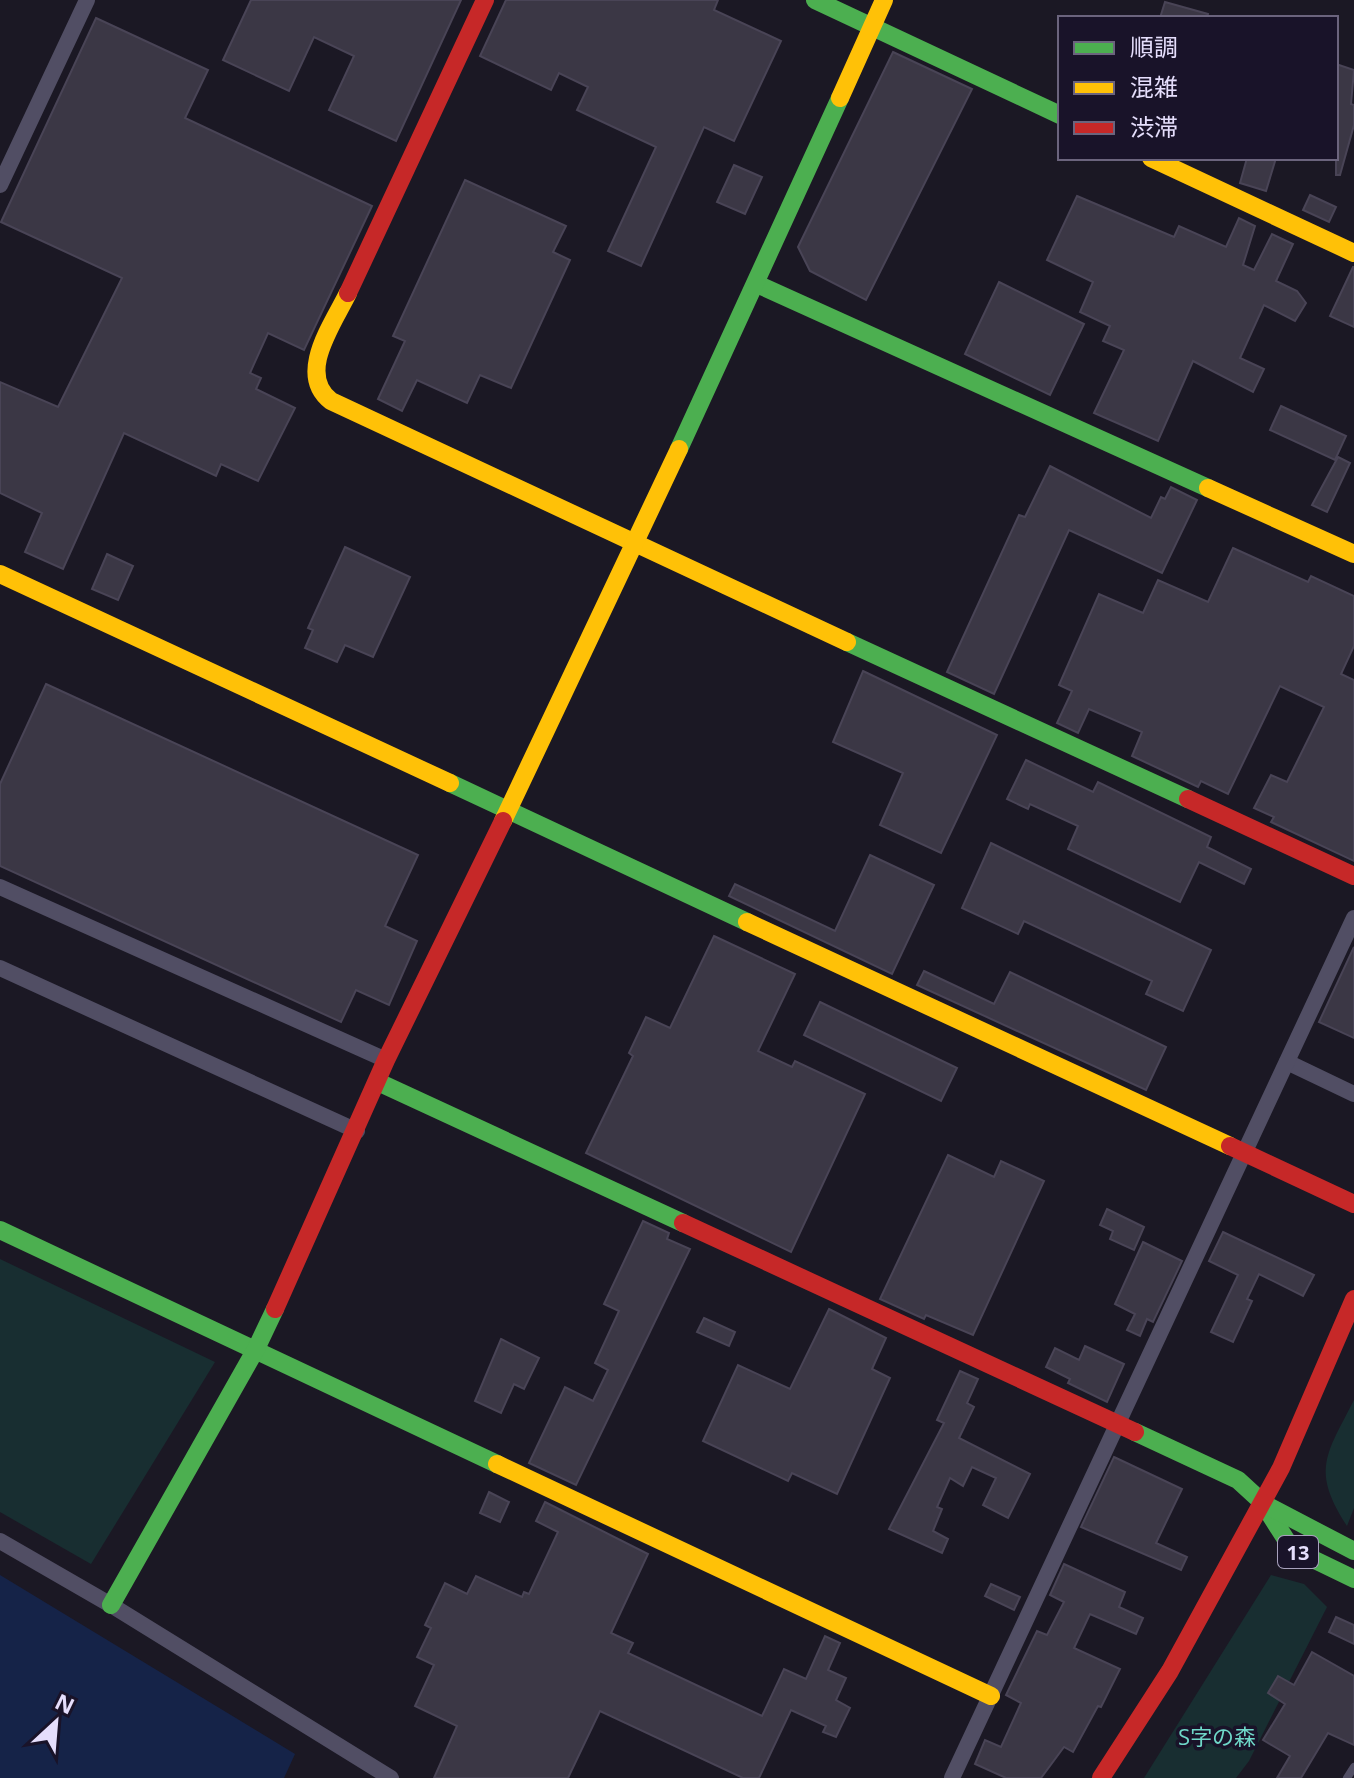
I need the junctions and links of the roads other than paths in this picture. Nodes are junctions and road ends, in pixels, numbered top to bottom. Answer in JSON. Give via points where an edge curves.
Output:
{"nodes":[{"id":1,"x":87,"y":0,"type":"edge"},
{"id":2,"x":485,"y":0,"type":"edge"},
{"id":3,"x":815,"y":0,"type":"edge"},
{"id":4,"x":884,"y":0,"type":"edge"},
{"id":5,"x":873,"y":27,"type":"junction"},
{"id":6,"x":1058,"y":114,"type":"edge"},
{"id":7,"x":1155,"y":160,"type":"edge"},
{"id":8,"x":0,"y":185,"type":"edge"},
{"id":9,"x":1354,"y":253,"type":"edge"},
{"id":10,"x":757,"y":284,"type":"junction"},
{"id":11,"x":634,"y":541,"type":"junction"},
{"id":12,"x":1354,"y":554,"type":"edge"},
{"id":13,"x":0,"y":574,"type":"edge"},
{"id":14,"x":508,"y":811,"type":"junction"},
{"id":15,"x":1354,"y":876,"type":"edge"},
{"id":16,"x":0,"y":887,"type":"edge"},
{"id":17,"x":1354,"y":918,"type":"edge"},
{"id":18,"x":0,"y":968,"type":"edge"},
{"id":19,"x":386,"y":1060,"type":"junction"},
{"id":20,"x":1287,"y":1062,"type":"junction"},
{"id":21,"x":378,"y":1082,"type":"junction"},
{"id":22,"x":1354,"y":1094,"type":"edge"},
{"id":23,"x":357,"y":1131,"type":"junction"},
{"id":24,"x":1246,"y":1151,"type":"junction"},
{"id":25,"x":1354,"y":1204,"type":"edge"},
{"id":26,"x":0,"y":1230,"type":"edge"},
{"id":27,"x":1354,"y":1299,"type":"edge"},
{"id":28,"x":256,"y":1349,"type":"junction"},
{"id":29,"x":1118,"y":1425,"type":"junction"},
{"id":30,"x":1262,"y":1502,"type":"junction"},
{"id":31,"x":0,"y":1541,"type":"edge"},
{"id":32,"x":1354,"y":1551,"type":"edge"},
{"id":33,"x":1354,"y":1579,"type":"edge"},
{"id":34,"x":111,"y":1605,"type":"junction"},
{"id":35,"x":991,"y":1696,"type":"junction"},
{"id":36,"x":1354,"y":1767,"type":"edge"},
{"id":37,"x":391,"y":1778,"type":"edge"},
{"id":38,"x":952,"y":1778,"type":"edge"},
{"id":39,"x":1101,"y":1778,"type":"edge"},
{"id":40,"x":1347,"y":1778,"type":"edge"}],
"edges":[{"from":1,"to":8,"type":"street"},
{"from":2,"to":11,"type":"street","via":[[319,354],[313,378],[318,393],[340,407]]},
{"from":3,"to":5,"type":"street"},
{"from":4,"to":5,"type":"street"},
{"from":5,"to":6,"type":"street"},
{"from":5,"to":10,"type":"street"},
{"from":7,"to":9,"type":"street"},
{"from":10,"to":11,"type":"street"},
{"from":10,"to":12,"type":"street"},
{"from":11,"to":14,"type":"street"},
{"from":11,"to":15,"type":"street"},
{"from":13,"to":14,"type":"street"},
{"from":14,"to":19,"type":"street"},
{"from":14,"to":24,"type":"street"},
{"from":16,"to":19,"type":"street"},
{"from":17,"to":20,"type":"street"},
{"from":18,"to":23,"type":"street"},
{"from":19,"to":21,"type":"street"},
{"from":20,"to":22,"type":"street"},
{"from":20,"to":24,"type":"street"},
{"from":21,"to":23,"type":"street"},
{"from":21,"to":29,"type":"street"},
{"from":23,"to":28,"type":"street"},
{"from":24,"to":25,"type":"street"},
{"from":24,"to":29,"type":"street"},
{"from":26,"to":28,"type":"street"},
{"from":27,"to":30,"type":"street"},
{"from":28,"to":34,"type":"street"},
{"from":28,"to":35,"type":"street"},
{"from":29,"to":30,"type":"street","via":[[1238,1480]]},
{"from":29,"to":35,"type":"street"},
{"from":30,"to":32,"type":"street","number":"13"},
{"from":30,"to":33,"type":"street","number":"13","via":[[1292,1549]]},
{"from":30,"to":39,"type":"street","via":[[1170,1671]]},
{"from":31,"to":34,"type":"street"},
{"from":34,"to":37,"type":"street"},
{"from":35,"to":38,"type":"street"},
{"from":36,"to":40,"type":"lane"}]}
